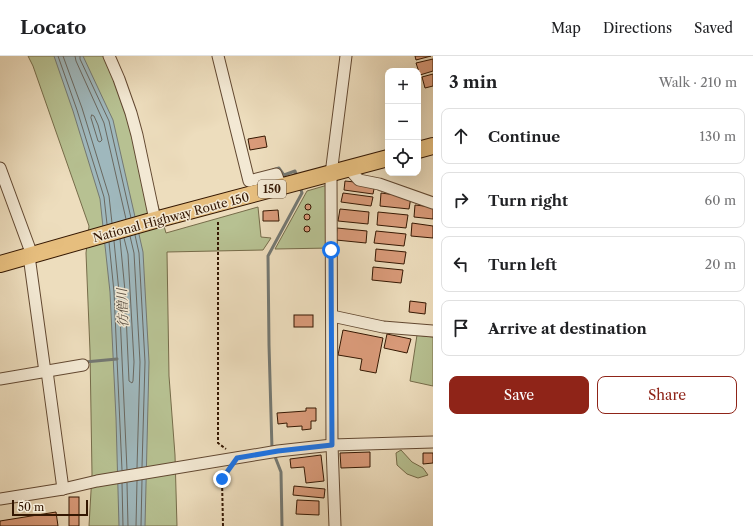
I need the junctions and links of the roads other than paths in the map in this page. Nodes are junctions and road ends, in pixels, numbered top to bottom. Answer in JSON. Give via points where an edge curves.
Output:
{"nodes":[{"id":1,"x":109,"y":56,"type":"edge"},
{"id":2,"x":218,"y":56,"type":"edge"},
{"id":3,"x":346,"y":56,"type":"edge"},
{"id":4,"x":433,"y":146,"type":"edge"},
{"id":5,"x":421,"y":149,"type":"edge"},
{"id":6,"x":385,"y":159,"type":"edge"},
{"id":7,"x":0,"y":168,"type":"edge"},
{"id":8,"x":349,"y":169,"type":"junction"},
{"id":9,"x":331,"y":174,"type":"junction"},
{"id":10,"x":3,"y":185,"type":"edge"},
{"id":11,"x":281,"y":187,"type":"junction"},
{"id":12,"x":433,"y":203,"type":"edge"},
{"id":13,"x":155,"y":220,"type":"junction"},
{"id":14,"x":31,"y":256,"type":"junction"},
{"id":15,"x":0,"y":264,"type":"edge"},
{"id":16,"x":332,"y":316,"type":"junction"},
{"id":17,"x":433,"y":331,"type":"edge"},
{"id":18,"x":84,"y":365,"type":"dead end"},
{"id":19,"x":45,"y":369,"type":"junction"},
{"id":20,"x":0,"y":379,"type":"edge"},
{"id":21,"x":433,"y":442,"type":"edge"},
{"id":22,"x":332,"y":445,"type":"junction"},
{"id":23,"x":64,"y":489,"type":"junction"},
{"id":24,"x":0,"y":499,"type":"edge"},
{"id":25,"x":335,"y":526,"type":"edge"}],
"edges":[{"from":1,"to":13,"type":"street","via":[[137,135]]},
{"from":2,"to":11,"type":"street","via":[[249,181],[276,174]]},
{"from":3,"to":9,"type":"street"},
{"from":4,"to":5,"type":"highway"},
{"from":6,"to":8,"type":"highway","name":"National Highway Route 150","number":"150"},
{"from":7,"to":10,"type":"street"},
{"from":8,"to":9,"type":"highway","name":"National Highway Route 150","number":"150"},
{"from":8,"to":12,"type":"street","via":[[359,180],[379,184]]},
{"from":9,"to":11,"type":"highway","name":"National Highway Route 150","number":"150"},
{"from":9,"to":16,"type":"street"},
{"from":10,"to":14,"type":"street"},
{"from":11,"to":13,"type":"highway","name":"National Highway Route 150","number":"150"},
{"from":13,"to":14,"type":"highway","name":"National Highway Route 150","number":"150"},
{"from":14,"to":15,"type":"highway","name":"National Highway Route 150","number":"150"},
{"from":14,"to":19,"type":"street"},
{"from":16,"to":17,"type":"street","via":[[383,327]]},
{"from":16,"to":22,"type":"street"},
{"from":18,"to":19,"type":"street"},
{"from":19,"to":20,"type":"street"},
{"from":19,"to":23,"type":"street"},
{"from":21,"to":22,"type":"street"},
{"from":22,"to":23,"type":"street","via":[[278,451],[97,481]]},
{"from":22,"to":25,"type":"street"},
{"from":23,"to":24,"type":"street"}]}
